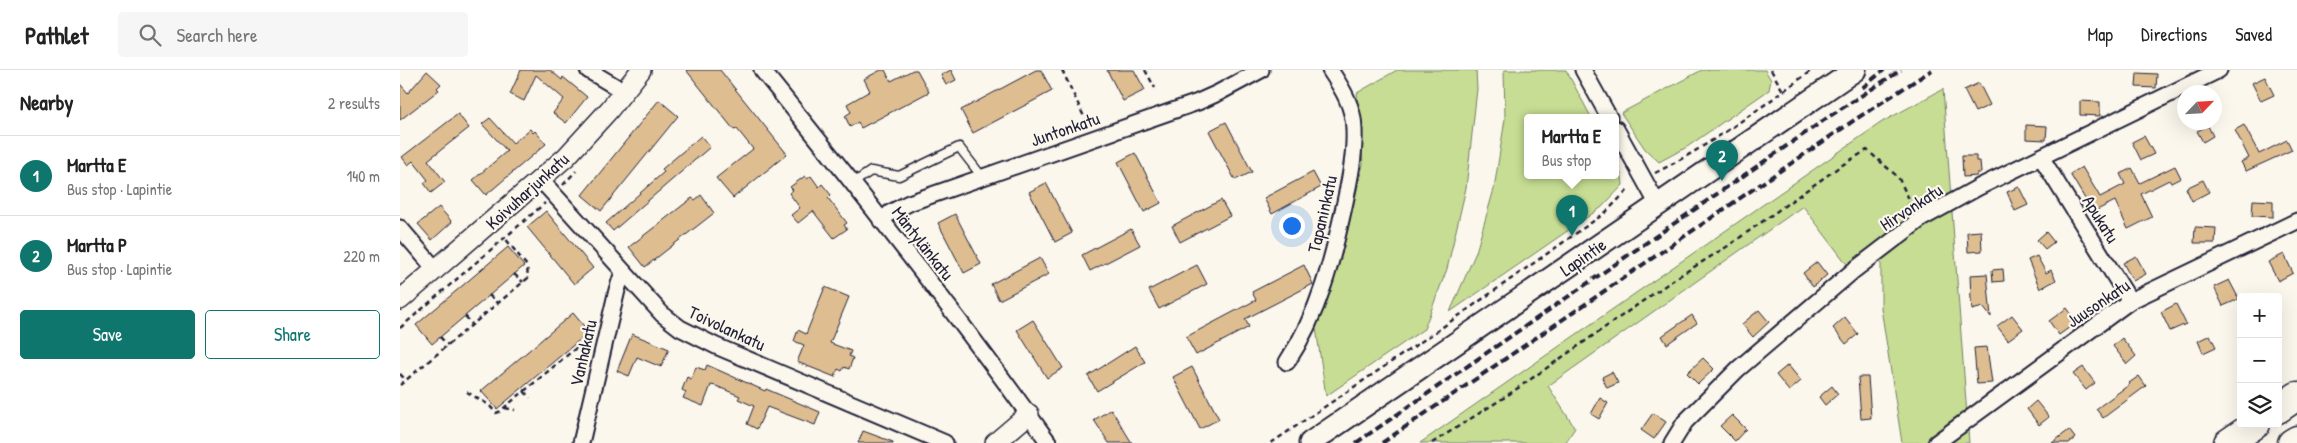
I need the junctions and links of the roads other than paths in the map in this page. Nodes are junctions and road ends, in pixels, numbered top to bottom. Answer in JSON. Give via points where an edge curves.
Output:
{"nodes":[{"id":1,"x":588,"y":70,"type":"edge"},
{"id":2,"x":641,"y":70,"type":"edge"},
{"id":3,"x":762,"y":70,"type":"edge"},
{"id":4,"x":1261,"y":70,"type":"edge"},
{"id":5,"x":1330,"y":70,"type":"edge"},
{"id":6,"x":1583,"y":70,"type":"edge"},
{"id":7,"x":1855,"y":70,"type":"edge"},
{"id":8,"x":2219,"y":70,"type":"edge"},
{"id":9,"x":623,"y":91,"type":"junction"},
{"id":10,"x":1607,"y":114,"type":"edge"},
{"id":11,"x":1619,"y":134,"type":"edge"},
{"id":12,"x":2041,"y":157,"type":"junction"},
{"id":13,"x":983,"y":178,"type":"junction"},
{"id":14,"x":541,"y":180,"type":"junction"},
{"id":15,"x":853,"y":184,"type":"junction"},
{"id":16,"x":1658,"y":205,"type":"junction"},
{"id":17,"x":881,"y":221,"type":"junction"},
{"id":18,"x":2297,"y":221,"type":"edge"},
{"id":19,"x":400,"y":228,"type":"edge"},
{"id":20,"x":436,"y":270,"type":"junction"},
{"id":21,"x":623,"y":272,"type":"junction"},
{"id":22,"x":400,"y":300,"type":"edge"},
{"id":23,"x":2130,"y":301,"type":"junction"},
{"id":24,"x":1287,"y":362,"type":"dead end"},
{"id":25,"x":2297,"y":396,"type":"edge"},
{"id":26,"x":2282,"y":406,"type":"edge"},
{"id":27,"x":1029,"y":414,"type":"junction"},
{"id":28,"x":2250,"y":428,"type":"edge"},
{"id":29,"x":2297,"y":440,"type":"edge"},
{"id":30,"x":581,"y":443,"type":"edge"},
{"id":31,"x":945,"y":443,"type":"edge"},
{"id":32,"x":995,"y":443,"type":"edge"},
{"id":33,"x":1049,"y":443,"type":"edge"},
{"id":34,"x":1310,"y":443,"type":"edge"},
{"id":35,"x":1672,"y":443,"type":"edge"},
{"id":36,"x":1936,"y":443,"type":"edge"},
{"id":37,"x":2228,"y":443,"type":"edge"},
{"id":38,"x":2292,"y":443,"type":"edge"}],
"edges":[{"from":1,"to":9,"type":"street"},
{"from":2,"to":9,"type":"street","name":"Koivuharjunkatu"},
{"from":3,"to":15,"type":"street","name":"Mäntylänkatu"},
{"from":4,"to":13,"type":"street","name":"Juntonkatu","via":[[1218,94]]},
{"from":5,"to":24,"type":"street","name":"Tapaninkatu","via":[[1350,108],[1354,129],[1352,167],[1328,270],[1312,319]]},
{"from":6,"to":10,"type":"street"},
{"from":7,"to":16,"type":"main road","name":"Lapintie"},
{"from":8,"to":12,"type":"street","name":"Hirvonkatu"},
{"from":9,"to":14,"type":"street","name":"Koivuharjunkatu","via":[[566,157]]},
{"from":11,"to":16,"type":"street"},
{"from":12,"to":23,"type":"street","name":"Apukatu"},
{"from":12,"to":35,"type":"street","name":"Hirvonkatu","via":[[1920,219],[1738,369],[1685,422]]},
{"from":13,"to":15,"type":"lane","via":[[958,147],[899,176],[871,171]]},
{"from":13,"to":17,"type":"street","name":"Juntonkatu","via":[[909,203]]},
{"from":14,"to":20,"type":"street","name":"Koivuharjunkatu"},
{"from":14,"to":21,"type":"street","name":"Toivolankatu"},
{"from":15,"to":17,"type":"street","name":"Mäntylänkatu"},
{"from":16,"to":34,"type":"main road","name":"Lapintie"},
{"from":17,"to":27,"type":"street","name":"Mäntylänkatu"},
{"from":18,"to":23,"type":"street","name":"Juusonkatu"},
{"from":19,"to":20,"type":"street"},
{"from":20,"to":22,"type":"street","name":"Koivuharjunkatu"},
{"from":21,"to":30,"type":"street","name":"Vanhakatu"},
{"from":21,"to":31,"type":"street","name":"Toivolankatu","via":[[662,314],[690,334]]},
{"from":23,"to":36,"type":"street","name":"Juusonkatu"},
{"from":25,"to":26,"type":"highway"},
{"from":27,"to":32,"type":"street"},
{"from":27,"to":33,"type":"street","name":"Mäntylänkatu"},
{"from":28,"to":37,"type":"highway"},
{"from":29,"to":38,"type":"highway"}]}
